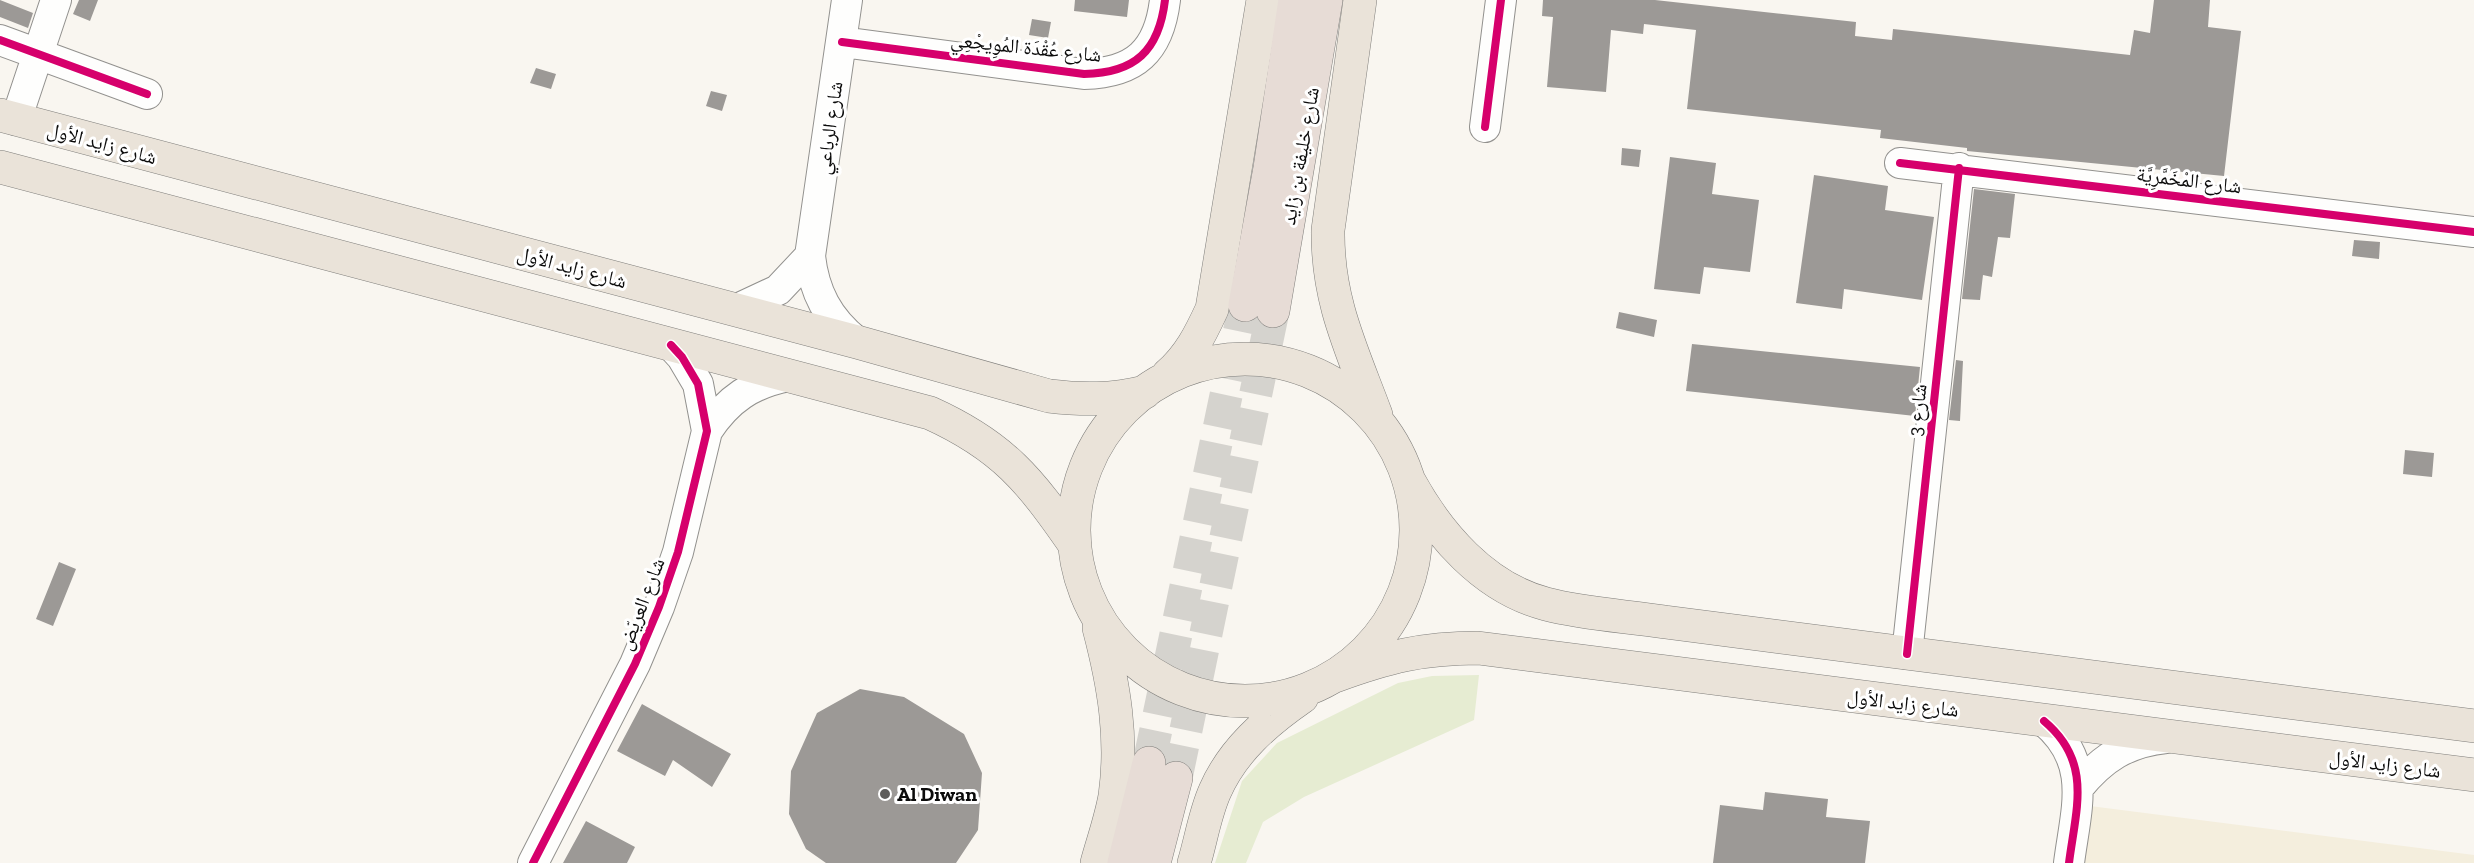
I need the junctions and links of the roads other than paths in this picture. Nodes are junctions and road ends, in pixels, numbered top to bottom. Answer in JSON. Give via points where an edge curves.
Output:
{"nodes":[{"id":1,"x":56,"y":0,"type":"edge"},
{"id":2,"x":847,"y":0,"type":"edge"},
{"id":3,"x":1165,"y":0,"type":"edge"},
{"id":4,"x":1263,"y":0,"type":"edge"},
{"id":5,"x":1295,"y":0,"type":"edge"},
{"id":6,"x":1326,"y":0,"type":"edge"},
{"id":7,"x":1360,"y":0,"type":"edge"},
{"id":8,"x":1501,"y":0,"type":"edge"},
{"id":9,"x":0,"y":40,"type":"edge"},
{"id":10,"x":842,"y":42,"type":"junction"},
{"id":11,"x":38,"y":54,"type":"junction"},
{"id":12,"x":147,"y":94,"type":"dead end"},
{"id":13,"x":8,"y":118,"type":"edge"},
{"id":14,"x":1485,"y":127,"type":"dead end"},
{"id":15,"x":1900,"y":162,"type":"dead end"},
{"id":16,"x":0,"y":167,"type":"edge"},
{"id":17,"x":1959,"y":168,"type":"junction"},
{"id":18,"x":2474,"y":232,"type":"edge"},
{"id":19,"x":810,"y":256,"type":"junction"},
{"id":20,"x":735,"y":310,"type":"junction"},
{"id":21,"x":857,"y":342,"type":"junction"},
{"id":22,"x":671,"y":345,"type":"junction"},
{"id":23,"x":789,"y":376,"type":"junction"},
{"id":24,"x":1152,"y":387,"type":"junction"},
{"id":25,"x":1380,"y":425,"type":"junction"},
{"id":26,"x":707,"y":431,"type":"junction"},
{"id":27,"x":1409,"y":481,"type":"junction"},
{"id":28,"x":1075,"y":545,"type":"junction"},
{"id":29,"x":1096,"y":615,"type":"junction"},
{"id":30,"x":1907,"y":654,"type":"junction"},
{"id":31,"x":1327,"y":680,"type":"junction"},
{"id":32,"x":2044,"y":722,"type":"junction"},
{"id":33,"x":2474,"y":726,"type":"edge"},
{"id":34,"x":2172,"y":737,"type":"junction"},
{"id":35,"x":2423,"y":768,"type":"junction"},
{"id":36,"x":2474,"y":775,"type":"edge"},
{"id":37,"x":2078,"y":788,"type":"junction"},
{"id":38,"x":2474,"y":792,"type":"edge"},
{"id":39,"x":533,"y":863,"type":"edge"},
{"id":40,"x":1097,"y":863,"type":"edge"},
{"id":41,"x":1124,"y":863,"type":"edge"},
{"id":42,"x":1154,"y":863,"type":"edge"},
{"id":43,"x":1194,"y":863,"type":"edge"},
{"id":44,"x":2069,"y":863,"type":"edge"}],
"edges":[{"from":1,"to":11,"type":"street"},
{"from":2,"to":10,"type":"street","name":"شارع الرباعي"},
{"from":3,"to":10,"type":"street","name":"شارع عُقْدَة المُوِيجْعِي","via":[[1160,28],[1149,49],[1130,65],[1108,74]]},
{"from":4,"to":24,"type":"main road","via":[[1212,309],[1182,363]]},
{"from":5,"to":6,"type":"highway","name":"شارع خليفة بن زايد","via":[[1270,168],[1259,308]]},
{"from":7,"to":25,"type":"main road","via":[[1328,251],[1336,309]]},
{"from":8,"to":14,"type":"street"},
{"from":9,"to":11,"type":"street"},
{"from":10,"to":19,"type":"street","name":"شارع الرباعي"},
{"from":11,"to":12,"type":"street"},
{"from":11,"to":13,"type":"street"},
{"from":13,"to":20,"type":"main road","name":"شارع زايد الأول"},
{"from":15,"to":17,"type":"street","name":"شارع المْخَمَّرِيَّة"},
{"from":16,"to":22,"type":"main road"},
{"from":17,"to":18,"type":"street","name":"شارع المْخَمَّرِيَّة"},
{"from":17,"to":30,"type":"street","name":"شارع 3"},
{"from":19,"to":20,"type":"street","via":[[778,290]]},
{"from":19,"to":21,"type":"street","name":"شارع الرباعي","via":[[823,305]]},
{"from":20,"to":21,"type":"main road","name":"شارع زايد الأول"},
{"from":21,"to":24,"type":"main road","name":"شارع زايد الأول","via":[[1049,396],[1114,399]]},
{"from":22,"to":23,"type":"main road"},
{"from":22,"to":26,"type":"street","name":"شارع العريّض","via":[[698,384]]},
{"from":23,"to":26,"type":"street","name":"شارع العريّض","via":[[769,380],[733,399]]},
{"from":23,"to":28,"type":"main road","via":[[887,399],[966,429],[999,451],[1027,479]]},
{"from":24,"to":25,"type":"main road","via":[[1180,372],[1223,360],[1278,362],[1330,381],[1349,393]]},
{"from":24,"to":28,"type":"main road","via":[[1119,415],[1090,459],[1078,493]]},
{"from":25,"to":27,"type":"main road","via":[[1400,457]]},
{"from":26,"to":39,"type":"street","name":"شارع العريّض","via":[[678,552],[660,607]]},
{"from":27,"to":30,"type":"main road","via":[[1427,514],[1451,543],[1510,589],[1545,604]]},
{"from":27,"to":31,"type":"main road","via":[[1416,525],[1405,591],[1384,630],[1353,663]]},
{"from":28,"to":29,"type":"main road","via":[[1079,574]]},
{"from":29,"to":31,"type":"main road","name":"شارع زايد الأول","via":[[1133,661],[1158,678],[1203,697],[1242,702],[1282,698]]},
{"from":29,"to":40,"type":"main road","via":[[1112,680],[1118,738],[1114,798]]},
{"from":30,"to":33,"type":"main road"},
{"from":31,"to":32,"type":"main road","name":"شارع زايد الأول","via":[[1401,654],[1439,648],[1478,648]]},
{"from":31,"to":43,"type":"main road","via":[[1270,720],[1235,757],[1214,792]]},
{"from":32,"to":34,"type":"main road","name":"شارع زايد الأول"},
{"from":32,"to":37,"type":"street","via":[[2061,735],[2071,751]]},
{"from":34,"to":35,"type":"main road","name":"شارع زايد الأول"},
{"from":34,"to":37,"type":"street","via":[[2128,746],[2109,756]]},
{"from":35,"to":36,"type":"main road","name":"شارع زايد الأول"},
{"from":35,"to":38,"type":"street"},
{"from":37,"to":44,"type":"street"},
{"from":41,"to":42,"type":"highway","via":[[1163,770]]}]}
